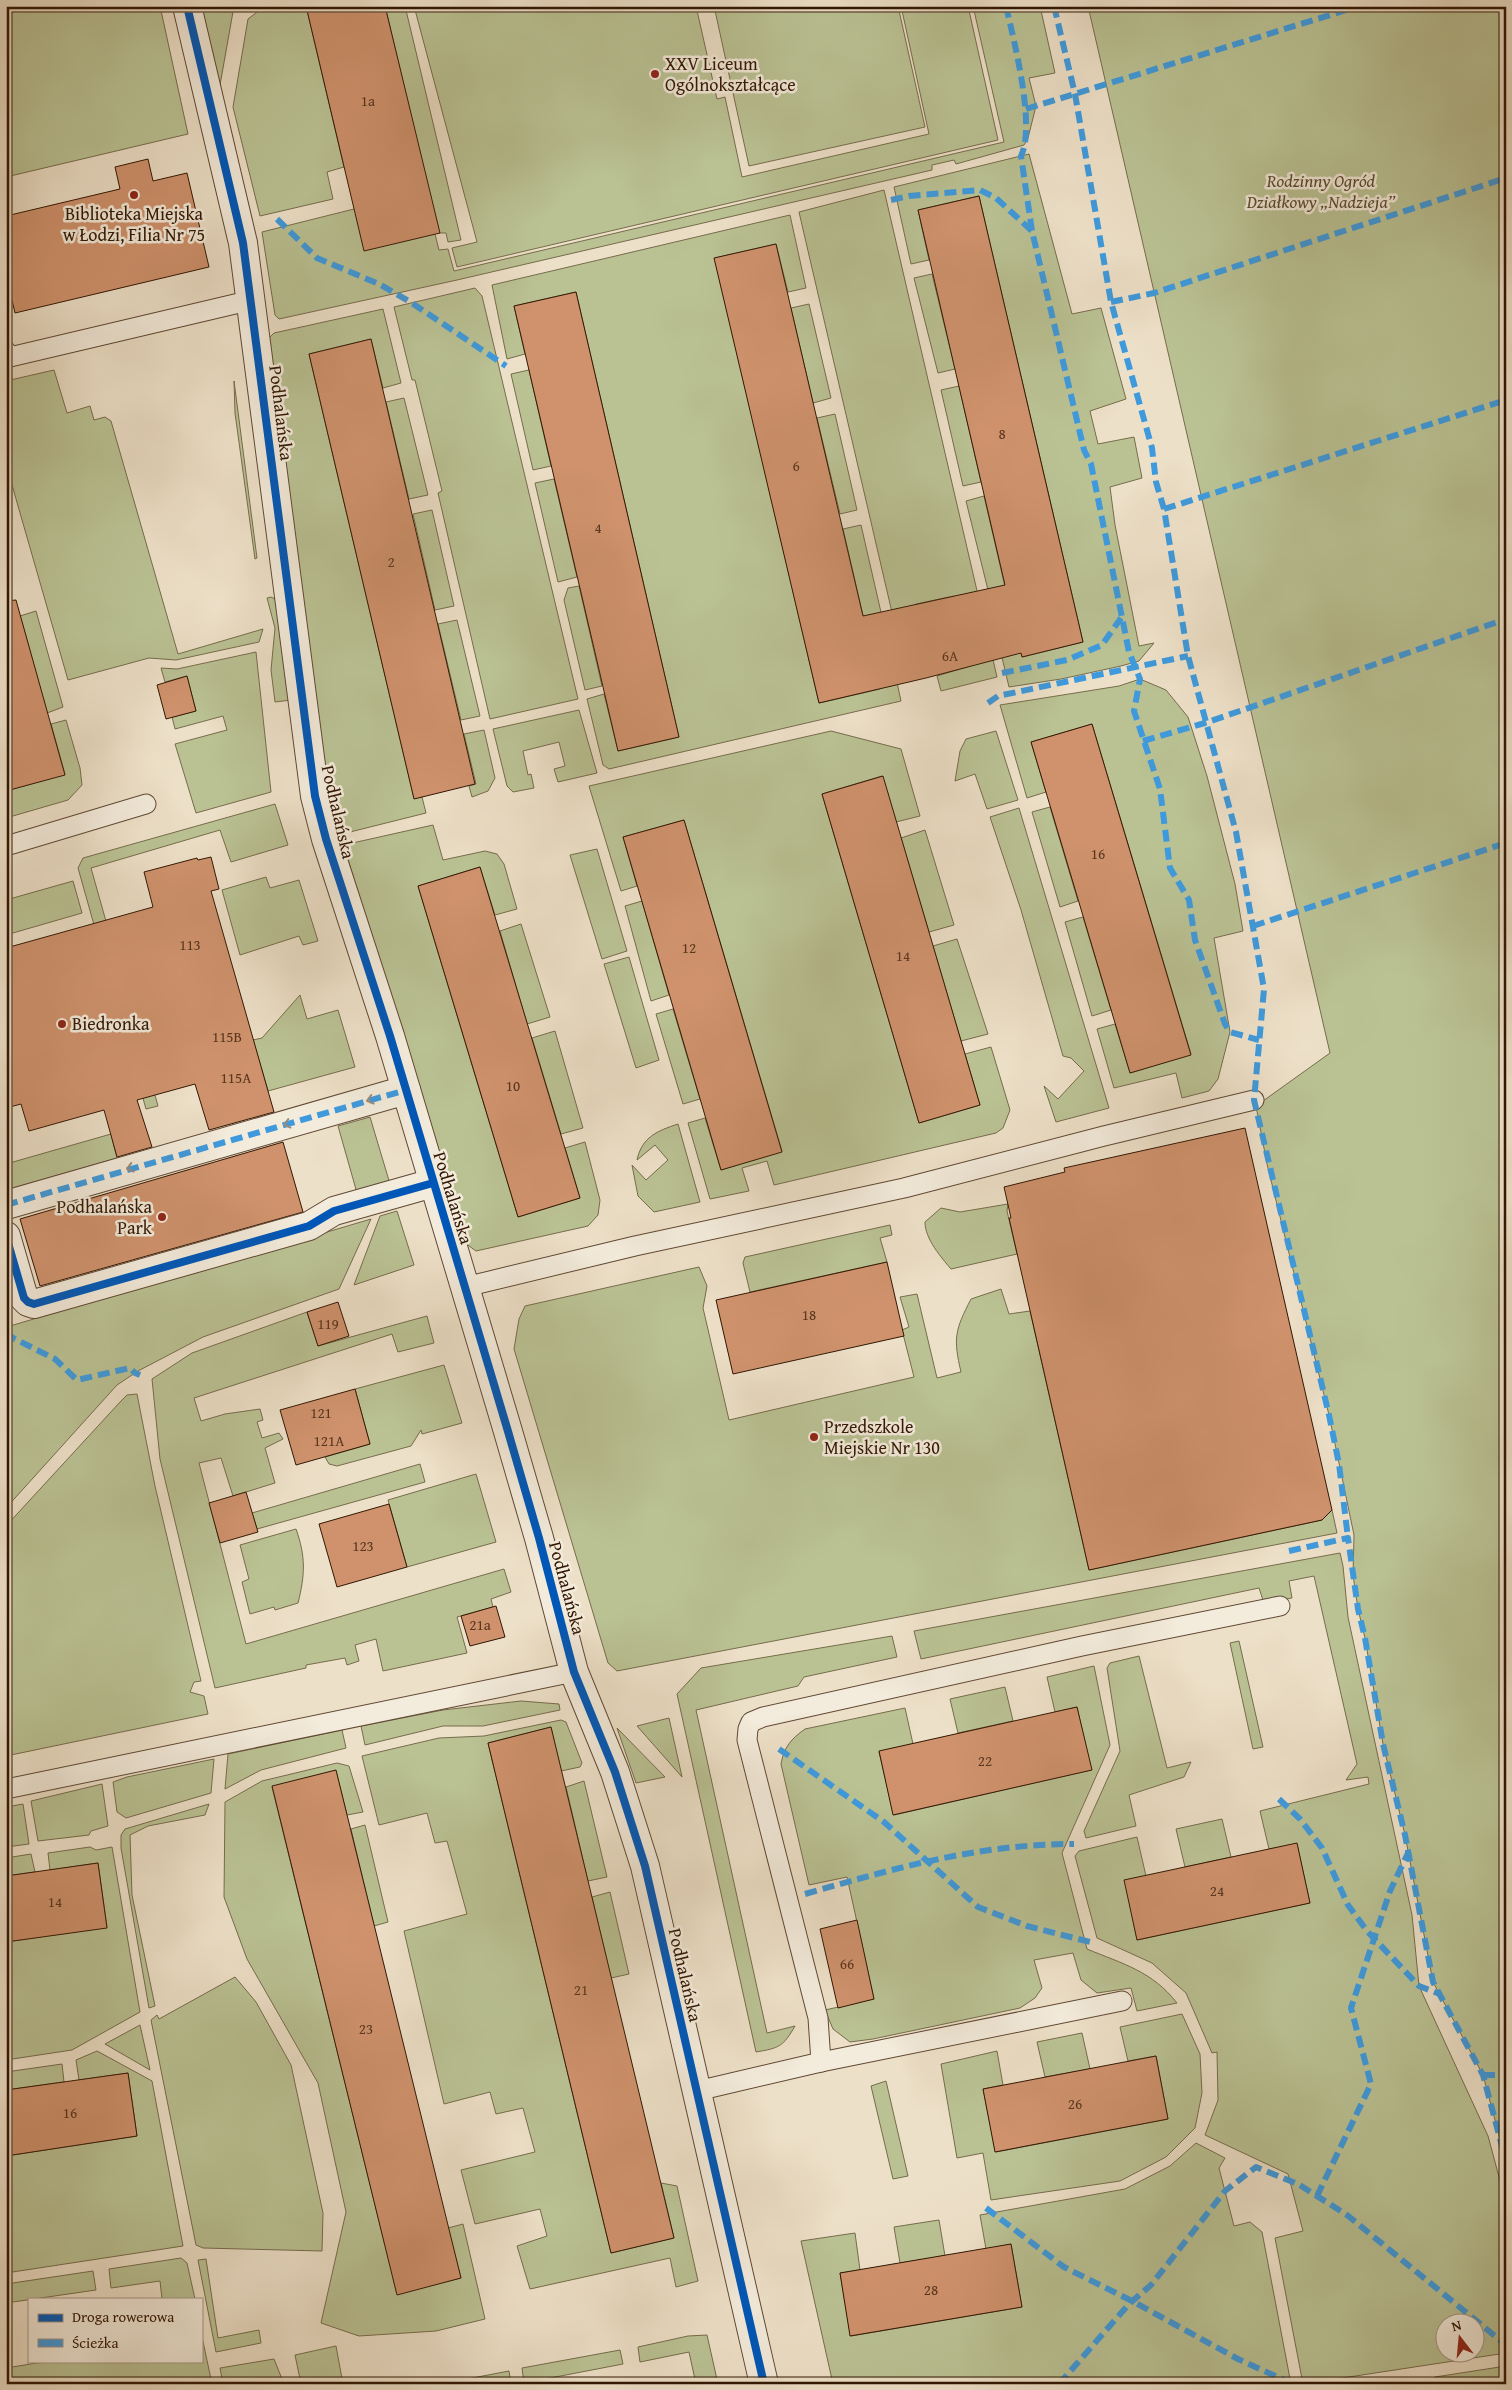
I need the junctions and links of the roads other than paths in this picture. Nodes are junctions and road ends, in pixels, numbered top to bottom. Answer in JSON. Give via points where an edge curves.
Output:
{"nodes":[{"id":1,"x":187,"y":6,"type":"edge"},
{"id":2,"x":252,"y":300,"type":"junction"},
{"id":3,"x":6,"y":351,"type":"edge"},
{"id":4,"x":146,"y":804,"type":"dead end"},
{"id":5,"x":6,"y":846,"type":"edge"},
{"id":6,"x":406,"y":1090,"type":"junction"},
{"id":7,"x":1254,"y":1100,"type":"dead end"},
{"id":8,"x":433,"y":1183,"type":"junction"},
{"id":9,"x":6,"y":1205,"type":"edge"},
{"id":10,"x":6,"y":1236,"type":"edge"},
{"id":11,"x":465,"y":1287,"type":"junction"},
{"id":12,"x":1280,"y":1606,"type":"dead end"},
{"id":13,"x":574,"y":1672,"type":"junction"},
{"id":14,"x":6,"y":1789,"type":"edge"},
{"id":15,"x":1122,"y":2001,"type":"dead end"},
{"id":16,"x":821,"y":2062,"type":"junction"},
{"id":17,"x":697,"y":2090,"type":"junction"},
{"id":18,"x":764,"y":2384,"type":"edge"}],
"edges":[{"from":1,"to":2,"type":"street","name":"Podhalańska","via":[[243,243]]},
{"from":2,"to":3,"type":"lane","via":[[10,357]]},
{"from":2,"to":6,"type":"street","name":"Podhalańska","via":[[315,796]]},
{"from":4,"to":5,"type":"lane"},
{"from":6,"to":8,"type":"street","name":"Podhalańska"},
{"from":6,"to":9,"type":"street","one_way":true},
{"from":7,"to":11,"type":"lane","via":[[894,1190]]},
{"from":8,"to":10,"type":"street","via":[[334,1211],[309,1226],[34,1304],[24,1298]]},
{"from":8,"to":11,"type":"street","name":"Podhalańska"},
{"from":11,"to":13,"type":"street","name":"Podhalańska","via":[[539,1538]]},
{"from":12,"to":16,"type":"lane","via":[[1064,1650],[751,1722],[747,1740],[818,2018]]},
{"from":13,"to":14,"type":"lane"},
{"from":13,"to":17,"type":"street","name":"Podhalańska","via":[[615,1772],[645,1866]]},
{"from":15,"to":16,"type":"lane"},
{"from":16,"to":17,"type":"lane"},
{"from":17,"to":18,"type":"street","name":"Podhalańska"}]}
